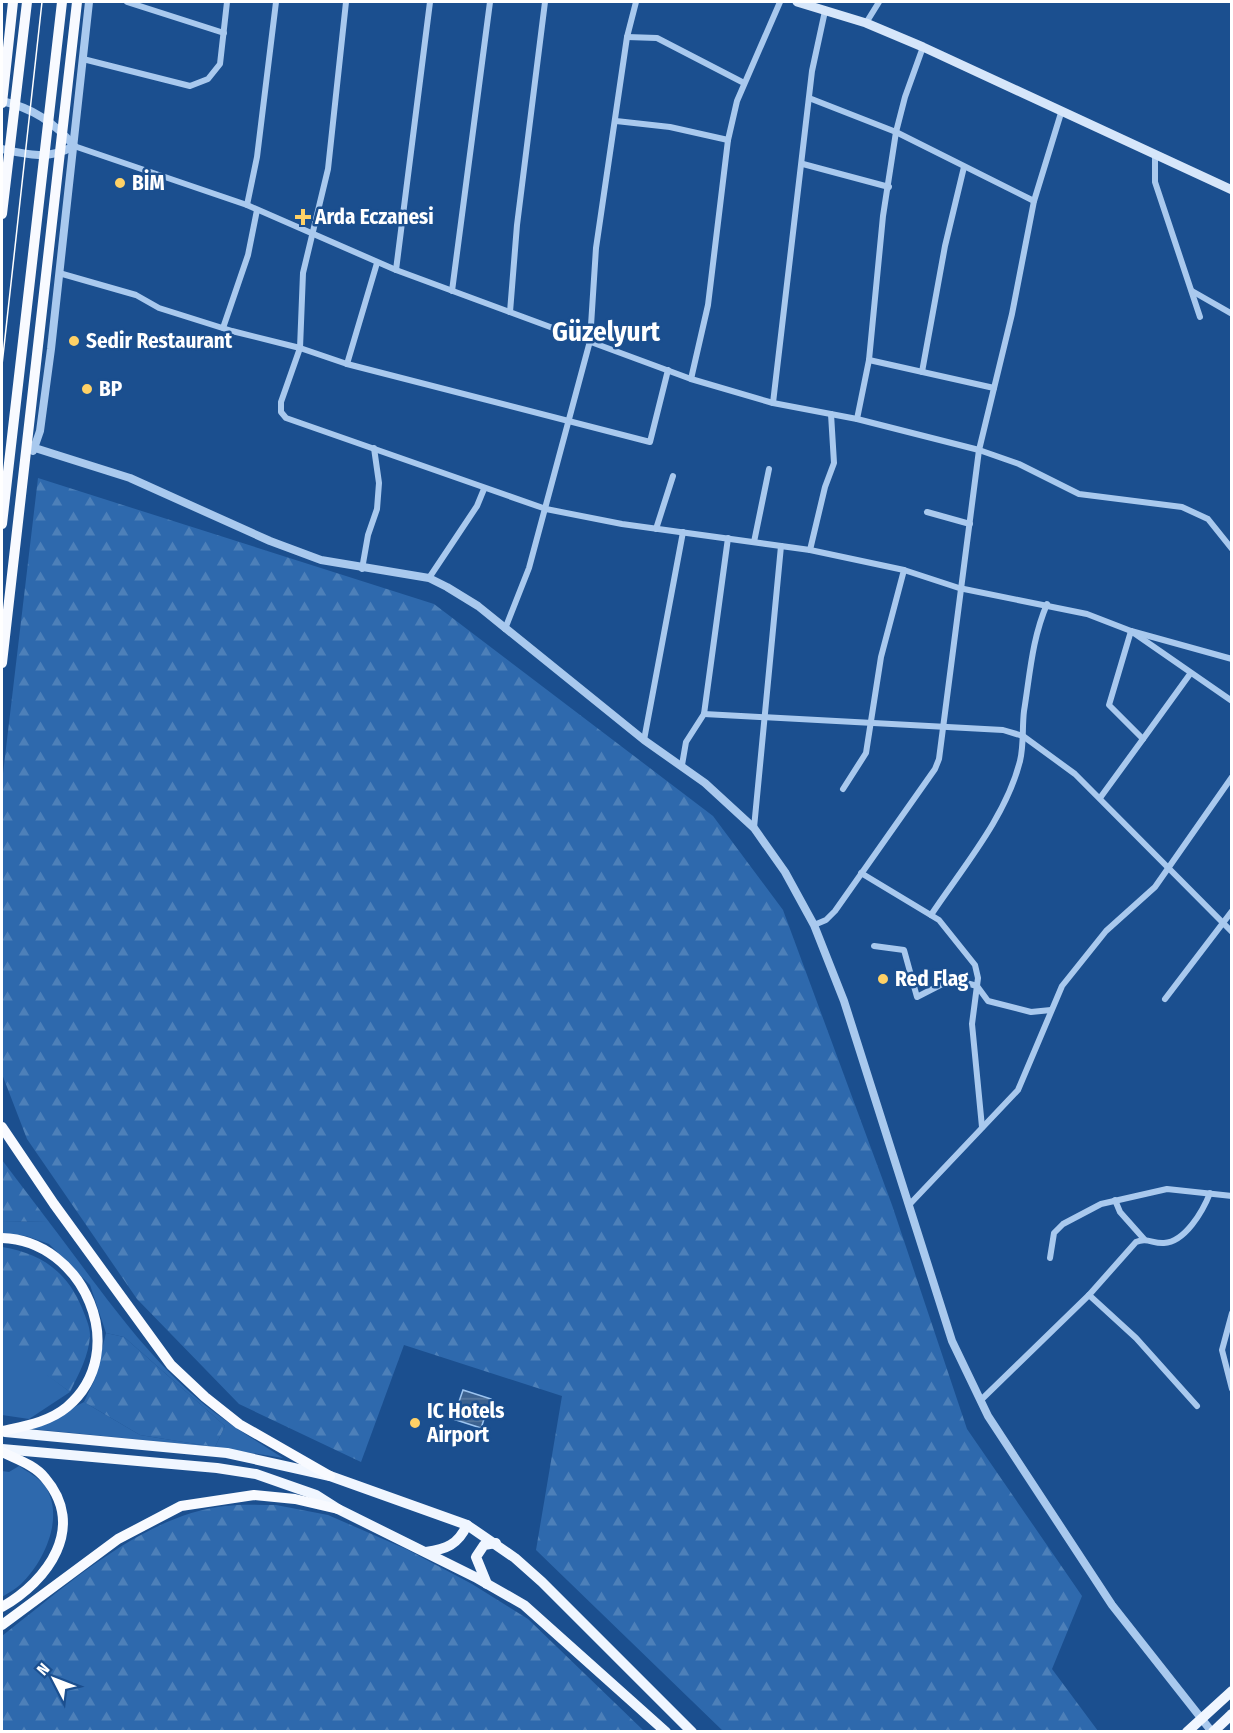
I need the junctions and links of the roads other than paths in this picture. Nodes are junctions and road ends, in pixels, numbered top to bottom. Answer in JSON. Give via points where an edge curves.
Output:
{"nodes":[{"id":1,"x":13,"y":2,"type":"edge"},
{"id":2,"x":27,"y":2,"type":"edge"},
{"id":3,"x":62,"y":2,"type":"edge"},
{"id":4,"x":77,"y":2,"type":"edge"},
{"id":5,"x":89,"y":2,"type":"edge"},
{"id":6,"x":127,"y":2,"type":"edge"},
{"id":7,"x":227,"y":2,"type":"edge"},
{"id":8,"x":276,"y":2,"type":"edge"},
{"id":9,"x":346,"y":2,"type":"edge"},
{"id":10,"x":430,"y":2,"type":"edge"},
{"id":11,"x":490,"y":2,"type":"edge"},
{"id":12,"x":545,"y":2,"type":"edge"},
{"id":13,"x":636,"y":2,"type":"edge"},
{"id":14,"x":780,"y":2,"type":"edge"},
{"id":15,"x":797,"y":2,"type":"edge"},
{"id":16,"x":879,"y":2,"type":"edge"},
{"id":17,"x":825,"y":11,"type":"junction"},
{"id":18,"x":866,"y":23,"type":"junction"},
{"id":19,"x":224,"y":33,"type":"junction"},
{"id":20,"x":627,"y":37,"type":"junction"},
{"id":21,"x":922,"y":48,"type":"junction"},
{"id":22,"x":83,"y":59,"type":"junction"},
{"id":23,"x":744,"y":83,"type":"junction"},
{"id":24,"x":809,"y":98,"type":"junction"},
{"id":25,"x":2,"y":102,"type":"edge"},
{"id":26,"x":1061,"y":113,"type":"junction"},
{"id":27,"x":616,"y":122,"type":"junction"},
{"id":28,"x":62,"y":131,"type":"junction"},
{"id":29,"x":896,"y":132,"type":"junction"},
{"id":30,"x":728,"y":140,"type":"junction"},
{"id":31,"x":74,"y":146,"type":"junction"},
{"id":32,"x":2,"y":149,"type":"edge"},
{"id":33,"x":59,"y":154,"type":"junction"},
{"id":34,"x":1155,"y":156,"type":"junction"},
{"id":35,"x":803,"y":164,"type":"junction"},
{"id":36,"x":964,"y":167,"type":"junction"},
{"id":37,"x":890,"y":187,"type":"junction"},
{"id":38,"x":1232,"y":190,"type":"edge"},
{"id":39,"x":1034,"y":201,"type":"junction"},
{"id":40,"x":247,"y":205,"type":"junction"},
{"id":41,"x":257,"y":210,"type":"junction"},
{"id":42,"x":2,"y":214,"type":"edge"},
{"id":43,"x":313,"y":236,"type":"junction"},
{"id":44,"x":377,"y":263,"type":"junction"},
{"id":45,"x":396,"y":270,"type":"junction"},
{"id":46,"x":58,"y":273,"type":"junction"},
{"id":47,"x":452,"y":291,"type":"junction"},
{"id":48,"x":1192,"y":291,"type":"junction"},
{"id":49,"x":510,"y":312,"type":"junction"},
{"id":50,"x":1232,"y":314,"type":"edge"},
{"id":51,"x":1200,"y":317,"type":"dead end"},
{"id":52,"x":223,"y":328,"type":"junction"},
{"id":53,"x":590,"y":340,"type":"junction"},
{"id":54,"x":300,"y":348,"type":"junction"},
{"id":55,"x":869,"y":360,"type":"junction"},
{"id":56,"x":347,"y":364,"type":"junction"},
{"id":57,"x":668,"y":370,"type":"junction"},
{"id":58,"x":922,"y":372,"type":"junction"},
{"id":59,"x":691,"y":379,"type":"junction"},
{"id":60,"x":994,"y":388,"type":"junction"},
{"id":61,"x":773,"y":403,"type":"junction"},
{"id":62,"x":831,"y":414,"type":"junction"},
{"id":63,"x":857,"y":419,"type":"junction"},
{"id":64,"x":567,"y":421,"type":"junction"},
{"id":65,"x":35,"y":448,"type":"junction"},
{"id":66,"x":374,"y":448,"type":"junction"},
{"id":67,"x":979,"y":450,"type":"junction"},
{"id":68,"x":24,"y":463,"type":"junction"},
{"id":69,"x":770,"y":469,"type":"dead end"},
{"id":70,"x":673,"y":476,"type":"dead end"},
{"id":71,"x":484,"y":489,"type":"junction"},
{"id":72,"x":546,"y":509,"type":"junction"},
{"id":73,"x":927,"y":512,"type":"dead end"},
{"id":74,"x":2,"y":524,"type":"edge"},
{"id":75,"x":970,"y":524,"type":"junction"},
{"id":76,"x":656,"y":529,"type":"junction"},
{"id":77,"x":683,"y":532,"type":"junction"},
{"id":78,"x":728,"y":538,"type":"junction"},
{"id":79,"x":754,"y":542,"type":"junction"},
{"id":80,"x":781,"y":546,"type":"junction"},
{"id":81,"x":1232,"y":549,"type":"edge"},
{"id":82,"x":810,"y":550,"type":"junction"},
{"id":83,"x":362,"y":568,"type":"junction"},
{"id":84,"x":904,"y":570,"type":"junction"},
{"id":85,"x":429,"y":578,"type":"junction"},
{"id":86,"x":959,"y":588,"type":"junction"},
{"id":87,"x":1047,"y":604,"type":"junction"},
{"id":88,"x":505,"y":629,"type":"junction"},
{"id":89,"x":1131,"y":631,"type":"junction"},
{"id":90,"x":1232,"y":659,"type":"edge"},
{"id":91,"x":2,"y":663,"type":"edge"},
{"id":92,"x":1190,"y":674,"type":"junction"},
{"id":93,"x":1232,"y":701,"type":"edge"},
{"id":94,"x":704,"y":714,"type":"junction"},
{"id":95,"x":765,"y":719,"type":"junction"},
{"id":96,"x":872,"y":724,"type":"junction"},
{"id":97,"x":941,"y":728,"type":"junction"},
{"id":98,"x":1023,"y":736,"type":"junction"},
{"id":99,"x":1143,"y":739,"type":"junction"},
{"id":100,"x":644,"y":740,"type":"junction"},
{"id":101,"x":682,"y":765,"type":"junction"},
{"id":102,"x":1232,"y":777,"type":"edge"},
{"id":103,"x":843,"y":789,"type":"dead end"},
{"id":104,"x":1100,"y":798,"type":"junction"},
{"id":105,"x":754,"y":828,"type":"junction"},
{"id":106,"x":1169,"y":868,"type":"junction"},
{"id":107,"x":861,"y":873,"type":"junction"},
{"id":108,"x":1232,"y":911,"type":"edge"},
{"id":109,"x":931,"y":915,"type":"junction"},
{"id":110,"x":1223,"y":923,"type":"junction"},
{"id":111,"x":814,"y":925,"type":"junction"},
{"id":112,"x":1232,"y":932,"type":"edge"},
{"id":113,"x":874,"y":946,"type":"dead end"},
{"id":114,"x":977,"y":986,"type":"junction"},
{"id":115,"x":1165,"y":999,"type":"dead end"},
{"id":116,"x":1051,"y":1010,"type":"junction"},
{"id":117,"x":2,"y":1127,"type":"edge"},
{"id":118,"x":982,"y":1127,"type":"junction"},
{"id":119,"x":1210,"y":1193,"type":"junction"},
{"id":120,"x":1232,"y":1196,"type":"edge"},
{"id":121,"x":1115,"y":1200,"type":"junction"},
{"id":122,"x":909,"y":1205,"type":"junction"},
{"id":123,"x":2,"y":1238,"type":"edge"},
{"id":124,"x":1144,"y":1239,"type":"junction"},
{"id":125,"x":1050,"y":1258,"type":"dead end"},
{"id":126,"x":1089,"y":1295,"type":"junction"},
{"id":127,"x":1232,"y":1313,"type":"edge"},
{"id":128,"x":1232,"y":1389,"type":"edge"},
{"id":129,"x":981,"y":1400,"type":"junction"},
{"id":130,"x":1197,"y":1406,"type":"dead end"},
{"id":131,"x":2,"y":1431,"type":"edge"},
{"id":132,"x":2,"y":1450,"type":"edge"},
{"id":133,"x":330,"y":1476,"type":"junction"},
{"id":134,"x":338,"y":1509,"type":"junction"},
{"id":135,"x":466,"y":1525,"type":"junction"},
{"id":136,"x":496,"y":1543,"type":"junction"},
{"id":137,"x":425,"y":1552,"type":"junction"},
{"id":138,"x":487,"y":1584,"type":"junction"},
{"id":139,"x":2,"y":1607,"type":"edge"},
{"id":140,"x":2,"y":1625,"type":"edge"},
{"id":141,"x":1232,"y":1691,"type":"edge"},
{"id":142,"x":1232,"y":1714,"type":"edge"},
{"id":143,"x":1202,"y":1719,"type":"junction"},
{"id":144,"x":666,"y":1731,"type":"edge"},
{"id":145,"x":692,"y":1731,"type":"edge"},
{"id":146,"x":1187,"y":1731,"type":"edge"},
{"id":147,"x":1212,"y":1731,"type":"edge"}],
"edges":[{"from":1,"to":25,"type":"highway"},
{"from":2,"to":42,"type":"highway","bridge":true},
{"from":3,"to":74,"type":"highway","bridge":true},
{"from":4,"to":28,"type":"highway"},
{"from":5,"to":22,"type":"street"},
{"from":6,"to":19,"type":"street"},
{"from":7,"to":19,"type":"street"},
{"from":8,"to":40,"type":"street","via":[[257,157]]},
{"from":9,"to":43,"type":"street","via":[[328,170]]},
{"from":10,"to":45,"type":"street"},
{"from":11,"to":47,"type":"street"},
{"from":12,"to":49,"type":"street"},
{"from":13,"to":20,"type":"street"},
{"from":14,"to":23,"type":"street"},
{"from":15,"to":17,"type":"main road"},
{"from":16,"to":18,"type":"street"},
{"from":17,"to":18,"type":"main road"},
{"from":17,"to":24,"type":"street"},
{"from":18,"to":21,"type":"main road"},
{"from":19,"to":22,"type":"street","via":[[220,64],[208,80],[190,86]]},
{"from":20,"to":23,"type":"street","via":[[657,38]]},
{"from":20,"to":27,"type":"street"},
{"from":21,"to":26,"type":"main road"},
{"from":21,"to":29,"type":"street"},
{"from":22,"to":31,"type":"street"},
{"from":23,"to":30,"type":"street"},
{"from":24,"to":29,"type":"street"},
{"from":24,"to":35,"type":"street"},
{"from":25,"to":28,"type":"street","via":[[30,109]]},
{"from":26,"to":34,"type":"main road"},
{"from":26,"to":39,"type":"street"},
{"from":27,"to":30,"type":"street","via":[[670,127]]},
{"from":27,"to":53,"type":"street","via":[[596,248]]},
{"from":28,"to":31,"type":"street"},
{"from":28,"to":33,"type":"highway"},
{"from":29,"to":36,"type":"street"},
{"from":29,"to":37,"type":"street"},
{"from":30,"to":59,"type":"street","via":[[708,305]]},
{"from":31,"to":33,"type":"street"},
{"from":31,"to":40,"type":"street"},
{"from":31,"to":46,"type":"street"},
{"from":32,"to":33,"type":"street","via":[[32,156]]},
{"from":33,"to":68,"type":"highway"},
{"from":34,"to":38,"type":"main road"},
{"from":34,"to":48,"type":"street","via":[[1155,182]]},
{"from":35,"to":37,"type":"street"},
{"from":35,"to":61,"type":"street"},
{"from":36,"to":39,"type":"street"},
{"from":36,"to":58,"type":"street"},
{"from":37,"to":55,"type":"street","via":[[883,216]]},
{"from":39,"to":60,"type":"street"},
{"from":40,"to":41,"type":"street"},
{"from":41,"to":43,"type":"street"},
{"from":41,"to":52,"type":"street","via":[[248,255]]},
{"from":43,"to":44,"type":"street"},
{"from":43,"to":54,"type":"street","via":[[303,273]]},
{"from":44,"to":45,"type":"street"},
{"from":44,"to":56,"type":"street"},
{"from":45,"to":47,"type":"street"},
{"from":46,"to":52,"type":"street","via":[[136,295],[159,308]]},
{"from":46,"to":65,"type":"street"},
{"from":47,"to":49,"type":"street"},
{"from":48,"to":50,"type":"street"},
{"from":48,"to":51,"type":"street"},
{"from":49,"to":53,"type":"street"},
{"from":52,"to":54,"type":"street"},
{"from":53,"to":57,"type":"street"},
{"from":53,"to":64,"type":"street"},
{"from":54,"to":56,"type":"street"},
{"from":54,"to":66,"type":"street","via":[[280,402],[281,412],[295,422]]},
{"from":55,"to":58,"type":"street"},
{"from":55,"to":63,"type":"street"},
{"from":56,"to":64,"type":"street"},
{"from":57,"to":59,"type":"street"},
{"from":57,"to":64,"type":"street","via":[[650,442]]},
{"from":58,"to":60,"type":"street"},
{"from":59,"to":61,"type":"street"},
{"from":60,"to":67,"type":"street"},
{"from":61,"to":62,"type":"street"},
{"from":62,"to":63,"type":"street"},
{"from":62,"to":82,"type":"street","via":[[834,463]]},
{"from":63,"to":67,"type":"street"},
{"from":64,"to":72,"type":"street"},
{"from":65,"to":68,"type":"street"},
{"from":65,"to":83,"type":"street","via":[[130,478],[311,556]]},
{"from":66,"to":71,"type":"street"},
{"from":66,"to":83,"type":"street","via":[[379,483],[377,509]]},
{"from":67,"to":75,"type":"street"},
{"from":67,"to":81,"type":"street","via":[[1019,464],[1079,494],[1182,507],[1202,514]]},
{"from":68,"to":91,"type":"highway"},
{"from":69,"to":79,"type":"street"},
{"from":70,"to":76,"type":"street"},
{"from":71,"to":72,"type":"street"},
{"from":71,"to":85,"type":"street"},
{"from":72,"to":76,"type":"street"},
{"from":72,"to":88,"type":"street"},
{"from":73,"to":75,"type":"street"},
{"from":75,"to":86,"type":"street"},
{"from":76,"to":77,"type":"street"},
{"from":77,"to":78,"type":"street"},
{"from":77,"to":100,"type":"street"},
{"from":78,"to":79,"type":"street"},
{"from":78,"to":94,"type":"street"},
{"from":79,"to":80,"type":"street"},
{"from":80,"to":82,"type":"street"},
{"from":80,"to":95,"type":"street"},
{"from":82,"to":84,"type":"street"},
{"from":83,"to":85,"type":"street"},
{"from":84,"to":86,"type":"street"},
{"from":84,"to":96,"type":"street","via":[[881,657]]},
{"from":85,"to":88,"type":"street","via":[[478,606]]},
{"from":86,"to":87,"type":"street"},
{"from":86,"to":97,"type":"street"},
{"from":87,"to":89,"type":"street"},
{"from":87,"to":98,"type":"street","via":[[1030,657]]},
{"from":88,"to":100,"type":"street"},
{"from":89,"to":90,"type":"street"},
{"from":89,"to":92,"type":"street"},
{"from":89,"to":99,"type":"street","via":[[1109,705]]},
{"from":92,"to":93,"type":"street"},
{"from":92,"to":99,"type":"street"},
{"from":94,"to":95,"type":"street"},
{"from":94,"to":101,"type":"street","via":[[686,742]]},
{"from":95,"to":96,"type":"street"},
{"from":95,"to":105,"type":"street"},
{"from":96,"to":97,"type":"street"},
{"from":96,"to":103,"type":"street","via":[[866,753]]},
{"from":97,"to":98,"type":"street","via":[[1003,730]]},
{"from":97,"to":107,"type":"street","via":[[935,769]]},
{"from":98,"to":104,"type":"street","via":[[1075,774]]},
{"from":98,"to":109,"type":"street","via":[[1012,786],[993,822]]},
{"from":99,"to":104,"type":"street"},
{"from":100,"to":101,"type":"street"},
{"from":101,"to":105,"type":"street"},
{"from":102,"to":106,"type":"street"},
{"from":104,"to":106,"type":"street"},
{"from":105,"to":111,"type":"street","via":[[785,872]]},
{"from":106,"to":110,"type":"street"},
{"from":106,"to":116,"type":"street","via":[[1155,887],[1106,931],[1062,986]]},
{"from":107,"to":109,"type":"street"},
{"from":107,"to":111,"type":"street","via":[[835,911]]},
{"from":108,"to":110,"type":"street"},
{"from":109,"to":114,"type":"street","via":[[975,965]]},
{"from":110,"to":112,"type":"street"},
{"from":110,"to":115,"type":"street"},
{"from":111,"to":122,"type":"street","via":[[844,1001]]},
{"from":113,"to":114,"type":"street","via":[[904,950],[917,997],[952,979]]},
{"from":114,"to":116,"type":"street","via":[[988,1001],[1031,1012]]},
{"from":114,"to":118,"type":"street","via":[[972,1024]]},
{"from":116,"to":118,"type":"street","via":[[1018,1090]]},
{"from":117,"to":133,"type":"highway","via":[[171,1365],[239,1424]]},
{"from":118,"to":122,"type":"street"},
{"from":119,"to":120,"type":"street"},
{"from":119,"to":121,"type":"street","via":[[1167,1189]]},
{"from":119,"to":124,"type":"street","via":[[1205,1206],[1178,1239],[1162,1243]]},
{"from":121,"to":124,"type":"street","via":[[1119,1212]]},
{"from":121,"to":125,"type":"street","via":[[1063,1224],[1052,1240]]},
{"from":122,"to":129,"type":"street","via":[[952,1341]]},
{"from":123,"to":131,"type":"highway","via":[[40,1248],[77,1278],[96,1319],[99,1343],[94,1371],[66,1407],[39,1422]]},
{"from":124,"to":126,"type":"street"},
{"from":126,"to":129,"type":"street"},
{"from":126,"to":130,"type":"street","via":[[1136,1338]]},
{"from":127,"to":128,"type":"street","via":[[1222,1350]]},
{"from":129,"to":143,"type":"street","via":[[1100,1587]]},
{"from":131,"to":133,"type":"main road","via":[[227,1454]]},
{"from":132,"to":134,"type":"main road","via":[[256,1474],[316,1495]]},
{"from":132,"to":139,"type":"highway","via":[[44,1476],[54,1490],[61,1515],[61,1544],[51,1564],[17,1598]]},
{"from":133,"to":135,"type":"main road"},
{"from":134,"to":137,"type":"main road"},
{"from":134,"to":140,"type":"highway","via":[[254,1495],[181,1506],[118,1539]]},
{"from":135,"to":136,"type":"main road"},
{"from":135,"to":137,"type":"main road","via":[[456,1543]]},
{"from":136,"to":138,"type":"main road","via":[[484,1545],[476,1557]]},
{"from":136,"to":145,"type":"main road","via":[[542,1582]]},
{"from":137,"to":138,"type":"main road"},
{"from":138,"to":144,"type":"main road","via":[[524,1605]]},
{"from":141,"to":143,"type":"main road"},
{"from":142,"to":147,"type":"main road"},
{"from":143,"to":146,"type":"main road"},
{"from":143,"to":147,"type":"street"}]}
